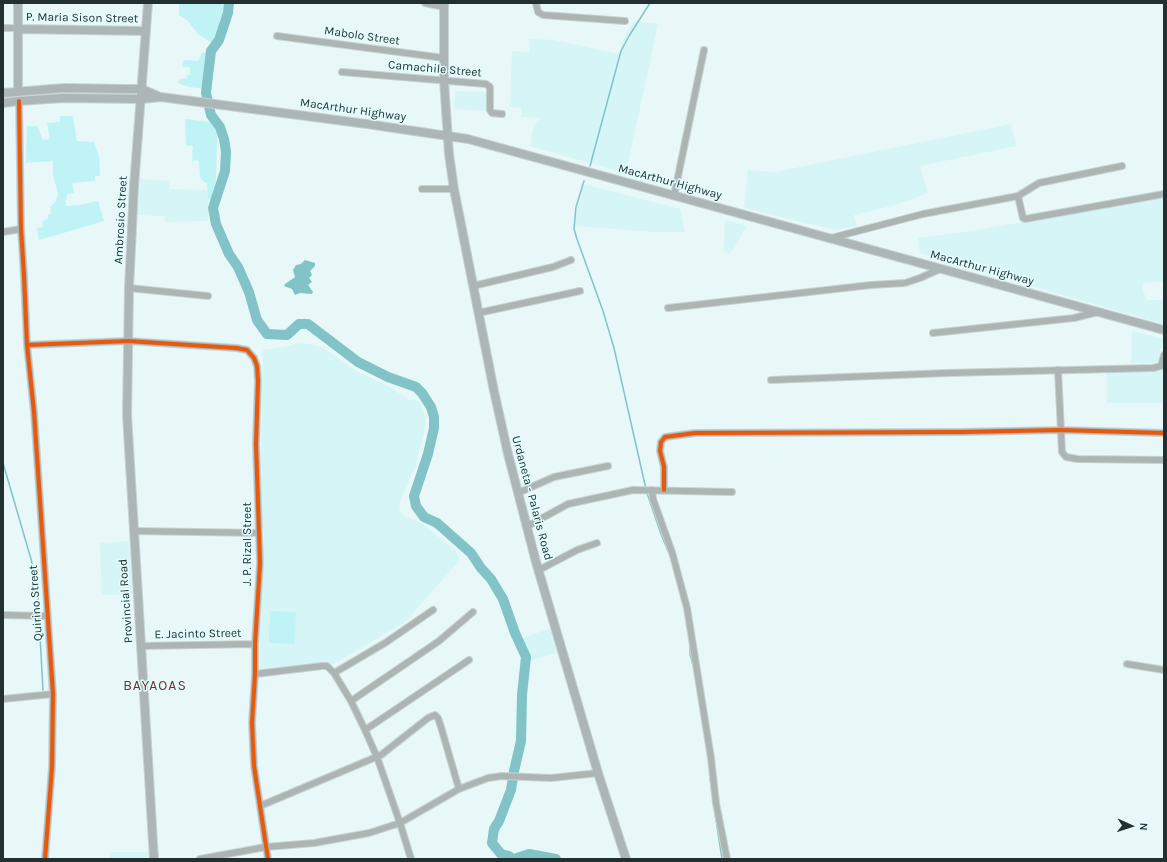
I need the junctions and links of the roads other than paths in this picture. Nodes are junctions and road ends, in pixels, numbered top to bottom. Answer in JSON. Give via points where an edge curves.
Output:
{"nodes":[{"id":1,"x":18,"y":3,"type":"edge"},
{"id":2,"x":148,"y":3,"type":"edge"},
{"id":3,"x":425,"y":3,"type":"edge"},
{"id":4,"x":536,"y":3,"type":"edge"},
{"id":5,"x":444,"y":5,"type":"edge"},
{"id":6,"x":626,"y":21,"type":"dead end"},
{"id":7,"x":3,"y":28,"type":"edge"},
{"id":8,"x":18,"y":29,"type":"junction"},
{"id":9,"x":137,"y":31,"type":"junction"},
{"id":10,"x":146,"y":31,"type":"junction"},
{"id":11,"x":277,"y":36,"type":"dead end"},
{"id":12,"x":704,"y":50,"type":"dead end"},
{"id":13,"x":444,"y":58,"type":"junction"},
{"id":14,"x":342,"y":72,"type":"dead end"},
{"id":15,"x":143,"y":79,"type":"junction"},
{"id":16,"x":444,"y":81,"type":"junction"},
{"id":17,"x":86,"y":88,"type":"junction"},
{"id":18,"x":142,"y":89,"type":"junction"},
{"id":19,"x":18,"y":91,"type":"junction"},
{"id":20,"x":3,"y":93,"type":"edge"},
{"id":21,"x":161,"y":97,"type":"junction"},
{"id":22,"x":86,"y":98,"type":"junction"},
{"id":23,"x":142,"y":99,"type":"junction"},
{"id":24,"x":19,"y":101,"type":"junction"},
{"id":25,"x":3,"y":103,"type":"edge"},
{"id":26,"x":502,"y":114,"type":"dead end"},
{"id":27,"x":448,"y":135,"type":"junction"},
{"id":28,"x":1122,"y":166,"type":"dead end"},
{"id":29,"x":422,"y":189,"type":"dead end"},
{"id":30,"x":454,"y":189,"type":"junction"},
{"id":31,"x":1164,"y":194,"type":"edge"},
{"id":32,"x":674,"y":196,"type":"junction"},
{"id":33,"x":1018,"y":196,"type":"junction"},
{"id":34,"x":21,"y":229,"type":"junction"},
{"id":35,"x":3,"y":232,"type":"edge"},
{"id":36,"x":831,"y":238,"type":"junction"},
{"id":37,"x":571,"y":260,"type":"dead end"},
{"id":38,"x":940,"y":269,"type":"junction"},
{"id":39,"x":473,"y":286,"type":"junction"},
{"id":40,"x":129,"y":288,"type":"junction"},
{"id":41,"x":580,"y":291,"type":"dead end"},
{"id":42,"x":208,"y":296,"type":"dead end"},
{"id":43,"x":668,"y":308,"type":"dead end"},
{"id":44,"x":1099,"y":312,"type":"junction"},
{"id":45,"x":478,"y":313,"type":"junction"},
{"id":46,"x":1164,"y":330,"type":"edge"},
{"id":47,"x":933,"y":333,"type":"dead end"},
{"id":48,"x":128,"y":341,"type":"junction"},
{"id":49,"x":27,"y":346,"type":"junction"},
{"id":50,"x":1164,"y":355,"type":"edge"},
{"id":51,"x":1058,"y":370,"type":"junction"},
{"id":52,"x":772,"y":380,"type":"dead end"},
{"id":53,"x":1060,"y":430,"type":"junction"},
{"id":54,"x":1164,"y":433,"type":"edge"},
{"id":55,"x":1164,"y":460,"type":"edge"},
{"id":56,"x":608,"y":466,"type":"dead end"},
{"id":57,"x":650,"y":490,"type":"junction"},
{"id":58,"x":664,"y":490,"type":"junction"},
{"id":59,"x":732,"y":492,"type":"dead end"},
{"id":60,"x":518,"y":493,"type":"junction"},
{"id":61,"x":526,"y":527,"type":"junction"},
{"id":62,"x":133,"y":531,"type":"junction"},
{"id":63,"x":259,"y":533,"type":"junction"},
{"id":64,"x":598,"y":543,"type":"dead end"},
{"id":65,"x":539,"y":570,"type":"junction"},
{"id":66,"x":433,"y":610,"type":"dead end"},
{"id":67,"x":473,"y":612,"type":"dead end"},
{"id":68,"x":3,"y":615,"type":"edge"},
{"id":69,"x":47,"y":616,"type":"junction"},
{"id":70,"x":255,"y":644,"type":"junction"},
{"id":71,"x":141,"y":646,"type":"junction"},
{"id":72,"x":469,"y":660,"type":"dead end"},
{"id":73,"x":1127,"y":664,"type":"dead end"},
{"id":74,"x":1164,"y":670,"type":"edge"},
{"id":75,"x":334,"y":672,"type":"junction"},
{"id":76,"x":255,"y":674,"type":"junction"},
{"id":77,"x":52,"y":694,"type":"junction"},
{"id":78,"x":3,"y":699,"type":"edge"},
{"id":79,"x":351,"y":701,"type":"junction"},
{"id":80,"x":365,"y":730,"type":"junction"},
{"id":81,"x":377,"y":757,"type":"junction"},
{"id":82,"x":598,"y":773,"type":"junction"},
{"id":83,"x":459,"y":788,"type":"junction"},
{"id":84,"x":260,"y":806,"type":"junction"},
{"id":85,"x":400,"y":824,"type":"junction"},
{"id":86,"x":266,"y":847,"type":"junction"},
{"id":87,"x":45,"y":859,"type":"edge"},
{"id":88,"x":154,"y":859,"type":"edge"},
{"id":89,"x":200,"y":859,"type":"edge"},
{"id":90,"x":268,"y":859,"type":"edge"},
{"id":91,"x":411,"y":859,"type":"edge"},
{"id":92,"x":626,"y":859,"type":"edge"},
{"id":93,"x":727,"y":859,"type":"edge"}],
"edges":[{"from":1,"to":8,"type":"main road"},
{"from":2,"to":10,"type":"main road","name":"Ambrosio Street"},
{"from":3,"to":5,"type":"street"},
{"from":4,"to":6,"type":"street","via":[[538,12],[543,15]]},
{"from":5,"to":13,"type":"main road","name":"Urdaneta - Palaris Road"},
{"from":7,"to":8,"type":"street"},
{"from":8,"to":9,"type":"main road","name":"P. Maria Sison Street"},
{"from":8,"to":19,"type":"main road"},
{"from":9,"to":10,"type":"main road","name":"P. Maria Sison Street"},
{"from":9,"to":15,"type":"main road","via":[[141,38],[138,74]]},
{"from":10,"to":15,"type":"main road","name":"Ambrosio Street"},
{"from":11,"to":13,"type":"street","name":"Mabolo Street"},
{"from":12,"to":32,"type":"street"},
{"from":13,"to":16,"type":"main road","name":"Urdaneta - Palaris Road"},
{"from":14,"to":16,"type":"street","name":"Camachile Street"},
{"from":15,"to":18,"type":"main road","name":"Ambrosio Street"},
{"from":16,"to":26,"type":"street","name":"Camachile Street","via":[[488,84],[490,110],[492,113]]},
{"from":16,"to":27,"type":"main road","name":"Urdaneta - Palaris Road"},
{"from":17,"to":18,"type":"main road","name":"MacArthur Highway"},
{"from":17,"to":19,"type":"main road","name":"MacArthur Highway"},
{"from":17,"to":22,"type":"main road"},
{"from":18,"to":21,"type":"main road","name":"MacArthur Highway"},
{"from":18,"to":23,"type":"main road","name":"Ambrosio Street"},
{"from":19,"to":20,"type":"main road","name":"MacArthur Highway"},
{"from":21,"to":23,"type":"main road","name":"MacArthur Highway"},
{"from":21,"to":27,"type":"main road","name":"MacArthur Highway"},
{"from":22,"to":23,"type":"main road","name":"MacArthur Highway"},
{"from":22,"to":24,"type":"main road","name":"MacArthur Highway"},
{"from":23,"to":40,"type":"main road","name":"Ambrosio Street","via":[[134,186]]},
{"from":24,"to":25,"type":"main road","name":"MacArthur Highway"},
{"from":24,"to":34,"type":"street","name":"Quirino Street"},
{"from":27,"to":30,"type":"main road","name":"Urdaneta - Palaris Road"},
{"from":27,"to":32,"type":"main road","name":"MacArthur Highway"},
{"from":28,"to":33,"type":"street","via":[[1040,183]]},
{"from":29,"to":30,"type":"street"},
{"from":30,"to":39,"type":"main road","name":"Urdaneta - Palaris Road"},
{"from":31,"to":33,"type":"street","via":[[1025,219]]},
{"from":32,"to":36,"type":"main road","name":"MacArthur Highway"},
{"from":33,"to":36,"type":"street","via":[[924,214]]},
{"from":34,"to":35,"type":"street"},
{"from":34,"to":49,"type":"street","name":"Quirino Street"},
{"from":36,"to":38,"type":"main road","name":"MacArthur Highway"},
{"from":37,"to":39,"type":"street","via":[[553,267]]},
{"from":38,"to":43,"type":"street","via":[[905,283]]},
{"from":38,"to":44,"type":"main road","name":"MacArthur Highway"},
{"from":39,"to":45,"type":"main road","name":"Urdaneta - Palaris Road"},
{"from":40,"to":42,"type":"street"},
{"from":40,"to":48,"type":"main road","name":"Ambrosio Street"},
{"from":41,"to":45,"type":"street"},
{"from":44,"to":46,"type":"main road","name":"MacArthur Highway"},
{"from":44,"to":47,"type":"street","via":[[1074,318]]},
{"from":45,"to":60,"type":"main road","name":"Urdaneta - Palaris Road"},
{"from":48,"to":49,"type":"street","name":"J. P. Rizal Street"},
{"from":48,"to":62,"type":"main road","name":"Provincial Road","via":[[127,415]]},
{"from":48,"to":63,"type":"street","name":"J. P. Rizal Street","via":[[236,348],[247,350],[254,358],[258,381],[256,444]]},
{"from":49,"to":69,"type":"street","name":"Quirino Street","via":[[34,412]]},
{"from":50,"to":51,"type":"street","via":[[1161,366],[1153,368]]},
{"from":51,"to":52,"type":"street"},
{"from":51,"to":53,"type":"street"},
{"from":53,"to":54,"type":"street"},
{"from":53,"to":55,"type":"street","via":[[1062,452],[1069,458]]},
{"from":53,"to":58,"type":"street","via":[[695,433],[665,437],[661,442],[660,452],[664,467]]},
{"from":56,"to":60,"type":"street","via":[[554,477]]},
{"from":57,"to":58,"type":"street"},
{"from":57,"to":61,"type":"street","via":[[638,490],[568,504]]},
{"from":57,"to":93,"type":"street","via":[[672,552],[687,608],[716,803]]},
{"from":58,"to":59,"type":"street"},
{"from":60,"to":61,"type":"main road","name":"Urdaneta - Palaris Road"},
{"from":61,"to":65,"type":"main road","name":"Urdaneta - Palaris Road"},
{"from":62,"to":63,"type":"street"},
{"from":62,"to":71,"type":"main road","name":"Provincial Road"},
{"from":63,"to":70,"type":"street","name":"J. P. Rizal Street"},
{"from":64,"to":65,"type":"street","via":[[577,550]]},
{"from":65,"to":82,"type":"main road","name":"Urdaneta - Palaris Road"},
{"from":66,"to":75,"type":"street","via":[[385,643]]},
{"from":67,"to":79,"type":"street","via":[[439,641]]},
{"from":68,"to":69,"type":"street"},
{"from":69,"to":77,"type":"street","name":"Quirino Street"},
{"from":70,"to":71,"type":"street","name":"E. Jacinto Street"},
{"from":70,"to":76,"type":"street","name":"J. P. Rizal Street"},
{"from":71,"to":88,"type":"main road","name":"Provincial Road"},
{"from":72,"to":80,"type":"street"},
{"from":73,"to":74,"type":"street"},
{"from":75,"to":76,"type":"street","via":[[327,666],[322,666]]},
{"from":75,"to":79,"type":"street"},
{"from":76,"to":84,"type":"street","name":"J. P. Rizal Street","via":[[252,723],[254,766]]},
{"from":77,"to":78,"type":"street"},
{"from":77,"to":87,"type":"street","name":"Quirino Street","via":[[52,767]]},
{"from":79,"to":80,"type":"street"},
{"from":80,"to":81,"type":"street"},
{"from":81,"to":83,"type":"street","via":[[435,715]]},
{"from":81,"to":84,"type":"street"},
{"from":81,"to":85,"type":"street"},
{"from":82,"to":83,"type":"street","via":[[551,778],[502,776]]},
{"from":82,"to":92,"type":"main road","name":"Urdaneta - Palaris Road"},
{"from":83,"to":85,"type":"street"},
{"from":84,"to":86,"type":"street","name":"J. P. Rizal Street"},
{"from":85,"to":86,"type":"street","via":[[356,837]]},
{"from":85,"to":91,"type":"street"},
{"from":86,"to":89,"type":"street"},
{"from":86,"to":90,"type":"street","name":"J. P. Rizal Street"}]}
